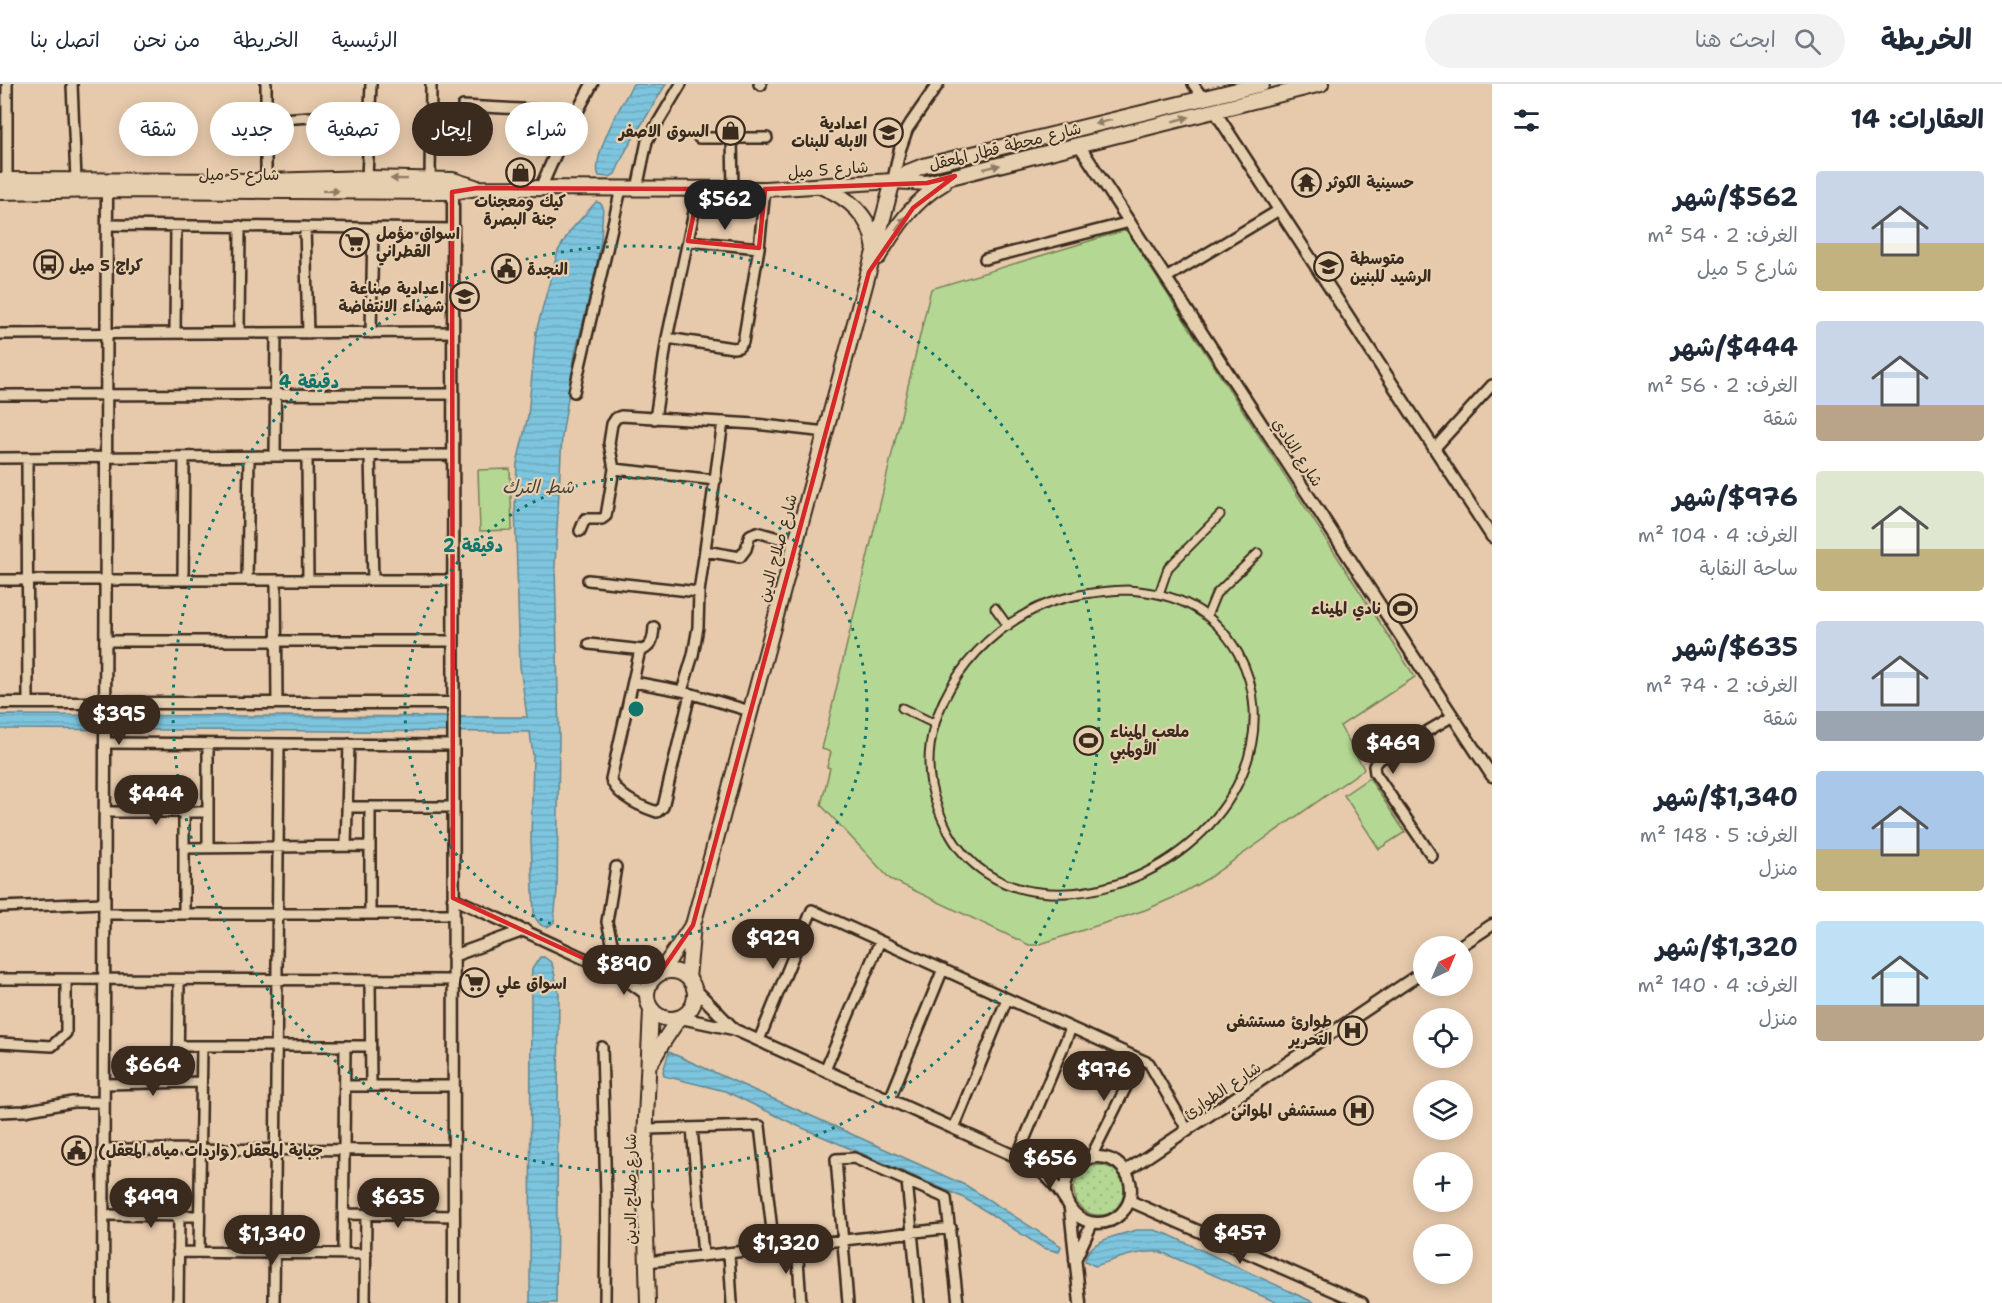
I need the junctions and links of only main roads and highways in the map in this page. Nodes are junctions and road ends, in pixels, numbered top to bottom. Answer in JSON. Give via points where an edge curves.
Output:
{"nodes":[{"id":1,"x":1262,"y":84,"type":"edge"},
{"id":2,"x":1321,"y":84,"type":"edge"},
{"id":3,"x":955,"y":176,"type":"junction"},
{"id":4,"x":893,"y":181,"type":"junction"},
{"id":5,"x":2,"y":184,"type":"edge"},
{"id":6,"x":453,"y":186,"type":"junction"},
{"id":7,"x":820,"y":186,"type":"junction"},
{"id":8,"x":875,"y":251,"type":"junction"},
{"id":9,"x":869,"y":272,"type":"junction"},
{"id":10,"x":693,"y":925,"type":"junction"},
{"id":11,"x":658,"y":974,"type":"junction"},
{"id":12,"x":691,"y":984,"type":"junction"},
{"id":13,"x":651,"y":1010,"type":"junction"},
{"id":14,"x":680,"y":1018,"type":"junction"},
{"id":15,"x":647,"y":1075,"type":"junction"},
{"id":16,"x":648,"y":1303,"type":"edge"}],
"edges":[{"from":1,"to":4,"type":"main road","name":"شارع محطة قطار المعقل","one_way":true,"via":[[923,166]]},
{"from":3,"to":2,"type":"main road","name":"شارع محطة قطار المعقل","one_way":true},
{"from":3,"to":4,"type":"main road","name":"شارع محطة قطار المعقل","via":[[927,183]]},
{"from":9,"to":3,"type":"main road","one_way":true,"via":[[913,208],[930,191]]},
{"from":4,"to":7,"type":"main road","name":"شارع 5 ميل"},
{"from":4,"to":8,"type":"main road","name":"شارع صلاح الدين"},
{"from":5,"to":6,"type":"main road","name":"شارع 5 ميل","one_way":true,"via":[[107,190]]},
{"from":6,"to":5,"type":"main road","name":"شارع 5 ميل","one_way":true,"via":[[430,180],[367,178]]},
{"from":6,"to":7,"type":"main road","name":"شارع 5 ميل"},
{"from":7,"to":8,"type":"main road","via":[[859,211],[870,229]]},
{"from":8,"to":9,"type":"main road","name":"شارع صلاح الدين"},
{"from":9,"to":10,"type":"main road","name":"شارع صلاح الدين"},
{"from":10,"to":11,"type":"main road","name":"شارع صلاح الدين"},
{"from":10,"to":12,"type":"main road","name":"شارع صلاح الدين"},
{"from":11,"to":12,"type":"main road","via":[[675,971]]},
{"from":11,"to":13,"type":"main road","via":[[647,987]]},
{"from":12,"to":14,"type":"main road","via":[[693,1006]]},
{"from":13,"to":14,"type":"main road","via":[[665,1019]]},
{"from":13,"to":15,"type":"main road","name":"شارع صلاح الدين"},
{"from":14,"to":15,"type":"main road","name":"شارع صلاح الدين","via":[[656,1053]]},
{"from":15,"to":16,"type":"main road","name":"شارع صلاح الدين","via":[[644,1196]]}]}
